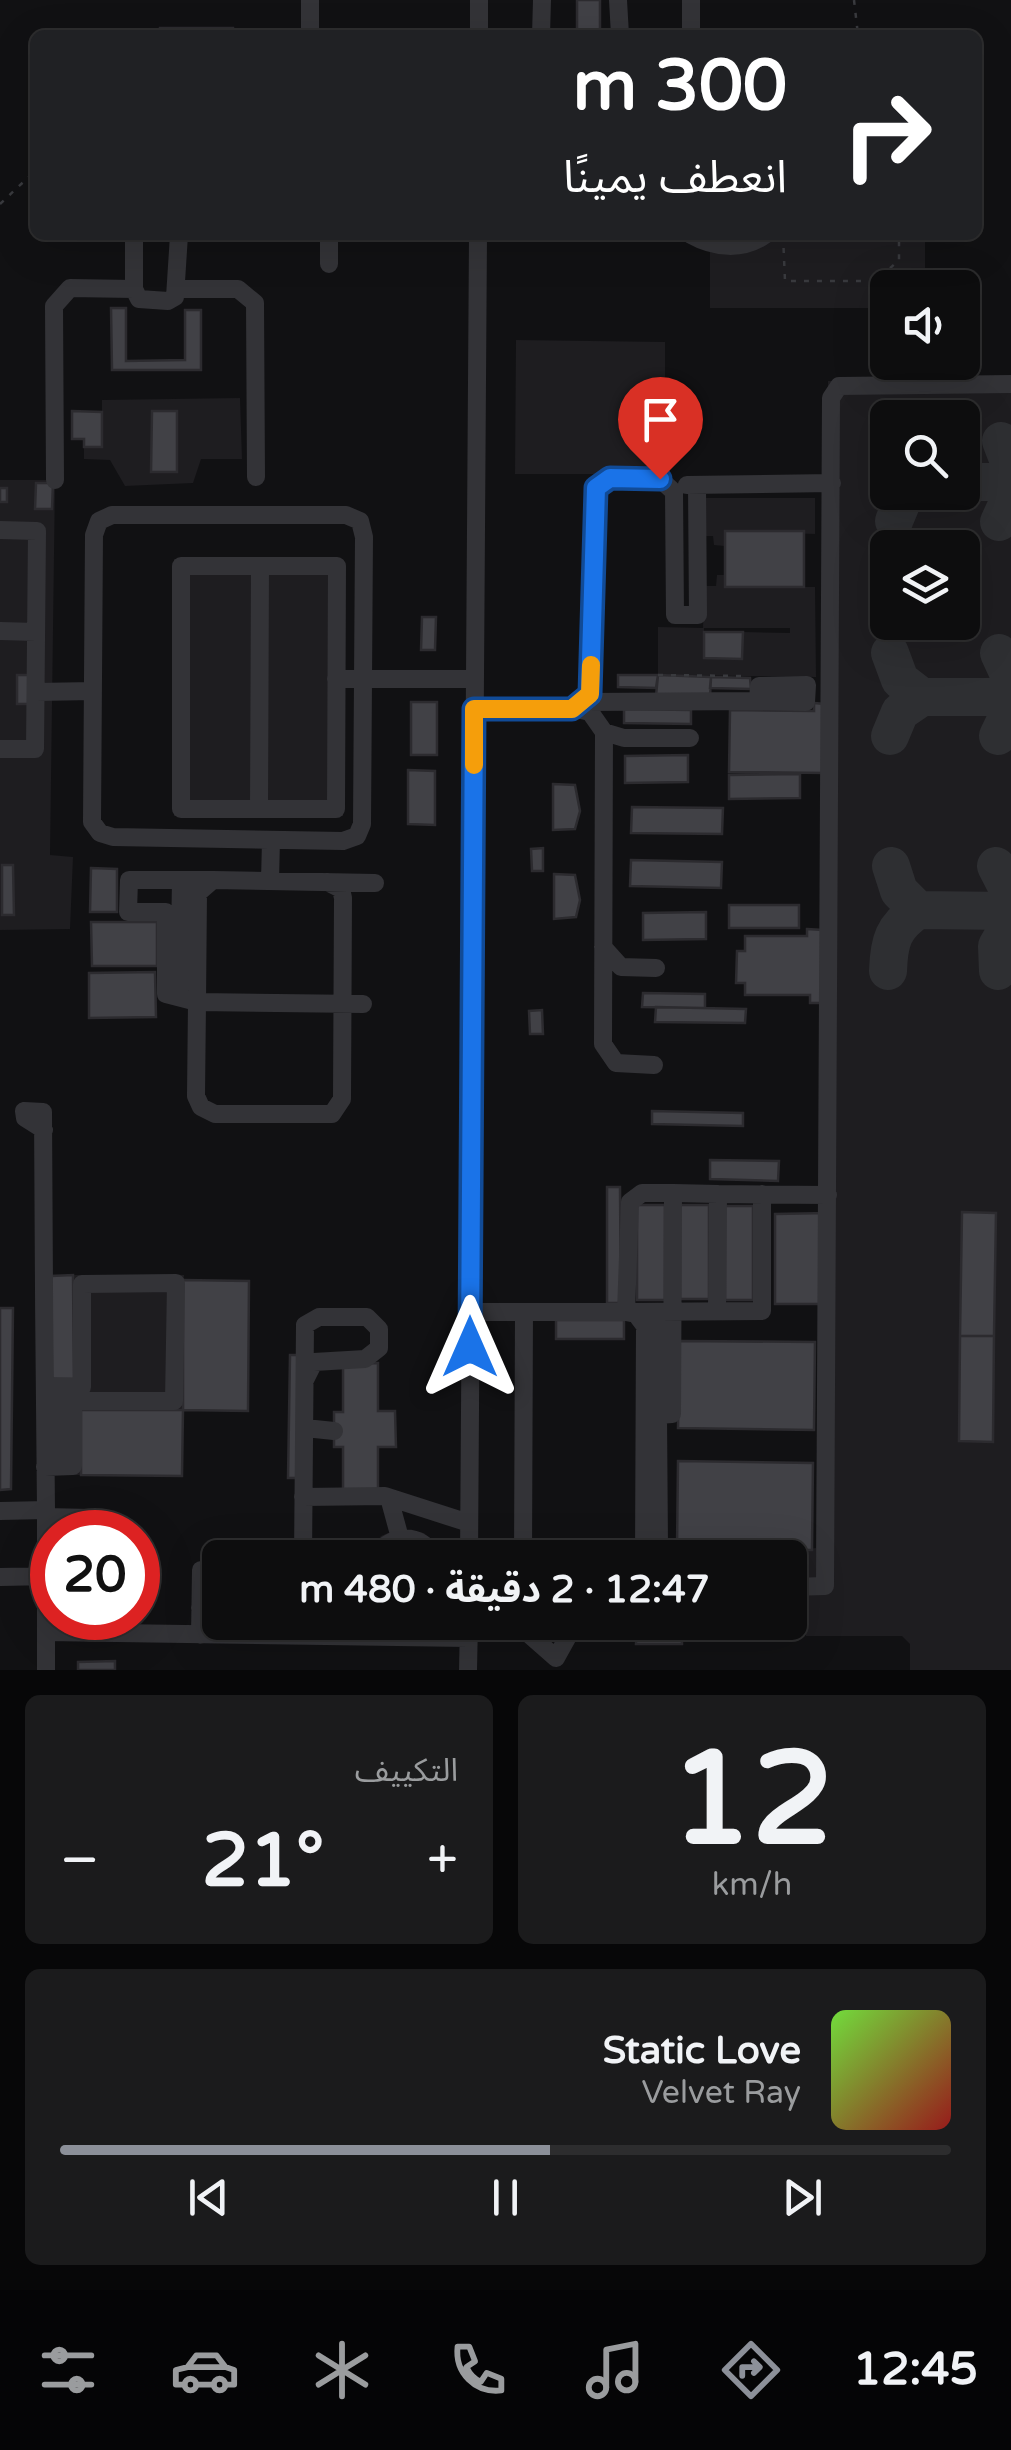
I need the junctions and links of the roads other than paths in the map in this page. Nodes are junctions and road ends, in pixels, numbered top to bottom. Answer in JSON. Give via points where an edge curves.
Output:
{"nodes":[{"id":1,"x":310,"y":0,"type":"edge"},
{"id":2,"x":479,"y":0,"type":"edge"},
{"id":3,"x":542,"y":0,"type":"edge"},
{"id":4,"x":618,"y":0,"type":"edge"},
{"id":5,"x":690,"y":0,"type":"edge"},
{"id":6,"x":310,"y":30,"type":"edge"},
{"id":7,"x":479,"y":30,"type":"edge"},
{"id":8,"x":541,"y":30,"type":"edge"},
{"id":9,"x":620,"y":30,"type":"edge"},
{"id":10,"x":691,"y":30,"type":"edge"},
{"id":11,"x":134,"y":240,"type":"edge"},
{"id":12,"x":179,"y":240,"type":"edge"},
{"id":13,"x":329,"y":240,"type":"edge"},
{"id":14,"x":478,"y":240,"type":"edge"},
{"id":15,"x":720,"y":240,"type":"edge"},
{"id":16,"x":757,"y":240,"type":"edge"},
{"id":17,"x":329,"y":264,"type":"dead end"},
{"id":18,"x":134,"y":289,"type":"junction"},
{"id":19,"x":178,"y":290,"type":"junction"},
{"id":20,"x":1011,"y":384,"type":"edge"},
{"id":21,"x":256,"y":478,"type":"dead end"},
{"id":22,"x":55,"y":480,"type":"dead end"},
{"id":23,"x":832,"y":483,"type":"junction"},
{"id":24,"x":669,"y":485,"type":"junction"},
{"id":25,"x":697,"y":485,"type":"junction"},
{"id":26,"x":0,"y":530,"type":"edge"},
{"id":27,"x":260,"y":566,"type":"junction"},
{"id":28,"x":0,"y":631,"type":"edge"},
{"id":29,"x":36,"y":632,"type":"junction"},
{"id":30,"x":363,"y":679,"type":"junction"},
{"id":31,"x":475,"y":679,"type":"junction"},
{"id":32,"x":336,"y":680,"type":"junction"},
{"id":33,"x":93,"y":691,"type":"junction"},
{"id":34,"x":36,"y":692,"type":"junction"},
{"id":35,"x":758,"y":701,"type":"dead end"},
{"id":36,"x":605,"y":702,"type":"junction"},
{"id":37,"x":579,"y":705,"type":"junction"},
{"id":38,"x":474,"y":709,"type":"junction"},
{"id":39,"x":604,"y":732,"type":"junction"},
{"id":40,"x":690,"y":738,"type":"dead end"},
{"id":41,"x":0,"y":749,"type":"edge"},
{"id":42,"x":259,"y":809,"type":"junction"},
{"id":43,"x":271,"y":840,"type":"junction"},
{"id":44,"x":180,"y":880,"type":"junction"},
{"id":45,"x":213,"y":880,"type":"junction"},
{"id":46,"x":270,"y":881,"type":"junction"},
{"id":47,"x":326,"y":882,"type":"junction"},
{"id":48,"x":374,"y":883,"type":"dead end"},
{"id":49,"x":603,"y":946,"type":"junction"},
{"id":50,"x":656,"y":968,"type":"dead end"},
{"id":51,"x":188,"y":998,"type":"junction"},
{"id":52,"x":363,"y":1004,"type":"dead end"},
{"id":53,"x":342,"y":1005,"type":"junction"},
{"id":54,"x":654,"y":1065,"type":"dead end"},
{"id":55,"x":44,"y":1130,"type":"dead end"},
{"id":56,"x":673,"y":1194,"type":"junction"},
{"id":57,"x":718,"y":1194,"type":"junction"},
{"id":58,"x":762,"y":1194,"type":"junction"},
{"id":59,"x":828,"y":1195,"type":"junction"},
{"id":60,"x":470,"y":1312,"type":"junction"},
{"id":61,"x":524,"y":1312,"type":"junction"},
{"id":62,"x":626,"y":1312,"type":"junction"},
{"id":63,"x":665,"y":1312,"type":"junction"},
{"id":64,"x":717,"y":1312,"type":"junction"},
{"id":65,"x":305,"y":1380,"type":"junction"},
{"id":66,"x":45,"y":1386,"type":"junction"},
{"id":67,"x":305,"y":1428,"type":"junction"},
{"id":68,"x":334,"y":1431,"type":"dead end"},
{"id":69,"x":45,"y":1466,"type":"junction"},
{"id":70,"x":304,"y":1497,"type":"junction"},
{"id":71,"x":397,"y":1500,"type":"junction"},
{"id":72,"x":46,"y":1510,"type":"edge"},
{"id":73,"x":0,"y":1511,"type":"edge"},
{"id":74,"x":30,"y":1513,"type":"edge"},
{"id":75,"x":469,"y":1523,"type":"junction"},
{"id":76,"x":400,"y":1538,"type":"junction"},
{"id":77,"x":303,"y":1540,"type":"edge"},
{"id":78,"x":394,"y":1540,"type":"edge"},
{"id":79,"x":413,"y":1540,"type":"edge"},
{"id":80,"x":469,"y":1540,"type":"edge"},
{"id":81,"x":523,"y":1540,"type":"edge"},
{"id":82,"x":644,"y":1540,"type":"edge"},
{"id":83,"x":659,"y":1540,"type":"edge"},
{"id":84,"x":30,"y":1576,"type":"edge"},
{"id":85,"x":0,"y":1577,"type":"edge"},
{"id":86,"x":807,"y":1587,"type":"edge"},
{"id":87,"x":200,"y":1608,"type":"dead end"},
{"id":88,"x":160,"y":1634,"type":"edge"},
{"id":89,"x":200,"y":1635,"type":"joint"},
{"id":90,"x":46,"y":1640,"type":"edge"},
{"id":91,"x":468,"y":1640,"type":"edge"},
{"id":92,"x":533,"y":1640,"type":"edge"},
{"id":93,"x":567,"y":1640,"type":"edge"},
{"id":94,"x":556,"y":1664,"type":"edge"},
{"id":95,"x":46,"y":1670,"type":"edge"},
{"id":96,"x":468,"y":1670,"type":"edge"}],
"edges":[{"from":1,"to":6,"type":"lane"},
{"from":2,"to":7,"type":"lane"},
{"from":3,"to":8,"type":"lane"},
{"from":4,"to":9,"type":"lane"},
{"from":5,"to":10,"type":"lane"},
{"from":11,"to":18,"type":"lane"},
{"from":12,"to":19,"type":"lane"},
{"from":13,"to":17,"type":"lane"},
{"from":14,"to":31,"type":"lane"},
{"from":15,"to":16,"type":"lane"},
{"from":18,"to":19,"type":"lane","via":[[148,302],[168,301]]},
{"from":18,"to":22,"type":"lane","via":[[70,288],[58,296]]},
{"from":19,"to":21,"type":"lane","via":[[238,289],[255,302]]},
{"from":20,"to":23,"type":"lane","via":[[840,386],[831,398]]},
{"from":23,"to":25,"type":"lane"},
{"from":23,"to":59,"type":"lane"},
{"from":24,"to":25,"type":"lane"},
{"from":24,"to":25,"type":"lane","via":[[676,504],[675,615],[698,615]]},
{"from":24,"to":37,"type":"lane","via":[[610,478],[596,488],[590,694]]},
{"from":26,"to":29,"type":"lane","via":[[37,530]]},
{"from":27,"to":32,"type":"lane","via":[[336,566]]},
{"from":27,"to":42,"type":"lane"},
{"from":27,"to":42,"type":"lane","via":[[181,566],[181,809]]},
{"from":28,"to":29,"type":"lane"},
{"from":29,"to":34,"type":"lane"},
{"from":30,"to":31,"type":"lane"},
{"from":30,"to":32,"type":"lane"},
{"from":30,"to":33,"type":"lane","via":[[360,520],[112,515],[99,521],[94,535]]},
{"from":30,"to":43,"type":"lane","via":[[357,836]]},
{"from":31,"to":38,"type":"lane"},
{"from":32,"to":42,"type":"lane","via":[[336,809]]},
{"from":33,"to":34,"type":"lane"},
{"from":33,"to":43,"type":"lane","via":[[92,822],[100,833]]},
{"from":34,"to":41,"type":"lane","via":[[35,748]]},
{"from":35,"to":36,"type":"lane"},
{"from":36,"to":37,"type":"lane"},
{"from":36,"to":39,"type":"lane"},
{"from":37,"to":38,"type":"lane"},
{"from":37,"to":39,"type":"lane"},
{"from":38,"to":60,"type":"lane"},
{"from":39,"to":40,"type":"lane"},
{"from":39,"to":49,"type":"lane"},
{"from":43,"to":46,"type":"lane"},
{"from":44,"to":45,"type":"lane"},
{"from":44,"to":51,"type":"lane"},
{"from":44,"to":51,"type":"lane","via":[[129,880],[128,912],[166,912],[166,994]]},
{"from":45,"to":46,"type":"lane"},
{"from":45,"to":51,"type":"lane","via":[[198,893]]},
{"from":46,"to":47,"type":"lane"},
{"from":47,"to":48,"type":"lane"},
{"from":47,"to":53,"type":"lane","via":[[342,889],[344,898]]},
{"from":49,"to":50,"type":"lane","via":[[621,967]]},
{"from":49,"to":54,"type":"lane","via":[[607,1055],[627,1066]]},
{"from":51,"to":53,"type":"lane"},
{"from":51,"to":53,"type":"lane","via":[[196,1096],[215,1114],[332,1114],[342,1099]]},
{"from":52,"to":53,"type":"lane"},
{"from":55,"to":66,"type":"lane"},
{"from":56,"to":57,"type":"lane"},
{"from":56,"to":62,"type":"lane","via":[[642,1193],[630,1202]]},
{"from":56,"to":63,"type":"lane"},
{"from":57,"to":58,"type":"lane"},
{"from":57,"to":64,"type":"lane"},
{"from":58,"to":59,"type":"lane"},
{"from":58,"to":64,"type":"lane","via":[[762,1312]]},
{"from":59,"to":86,"type":"lane","via":[[825,1586]]},
{"from":60,"to":61,"type":"lane"},
{"from":60,"to":75,"type":"lane"},
{"from":61,"to":62,"type":"lane"},
{"from":61,"to":81,"type":"lane"},
{"from":62,"to":63,"type":"lane"},
{"from":62,"to":82,"type":"lane","via":[[645,1326]]},
{"from":63,"to":64,"type":"lane"},
{"from":63,"to":83,"type":"lane","via":[[672,1414],[658,1415]]},
{"from":65,"to":65,"type":"lane","via":[[314,1362],[365,1359],[379,1348],[380,1330],[367,1318],[319,1317],[305,1325]]},
{"from":65,"to":67,"type":"lane"},
{"from":66,"to":69,"type":"lane","via":[[58,1398],[58,1456]]},
{"from":66,"to":69,"type":"lane","via":[[82,1387],[82,1284],[176,1284],[174,1402],[73,1401],[72,1466]]},
{"from":67,"to":68,"type":"lane"},
{"from":67,"to":70,"type":"lane"},
{"from":69,"to":72,"type":"lane"},
{"from":70,"to":71,"type":"lane"},
{"from":70,"to":77,"type":"lane"},
{"from":71,"to":75,"type":"lane"},
{"from":71,"to":76,"type":"lane","via":[[391,1516]]},
{"from":73,"to":74,"type":"lane"},
{"from":75,"to":80,"type":"lane"},
{"from":76,"to":78,"type":"lane"},
{"from":76,"to":79,"type":"lane"},
{"from":84,"to":85,"type":"lane"},
{"from":87,"to":89,"type":"lane"},
{"from":88,"to":89,"type":"lane"},
{"from":90,"to":95,"type":"lane"},
{"from":91,"to":96,"type":"lane"},
{"from":92,"to":94,"type":"lane"},
{"from":93,"to":94,"type":"lane"}]}
